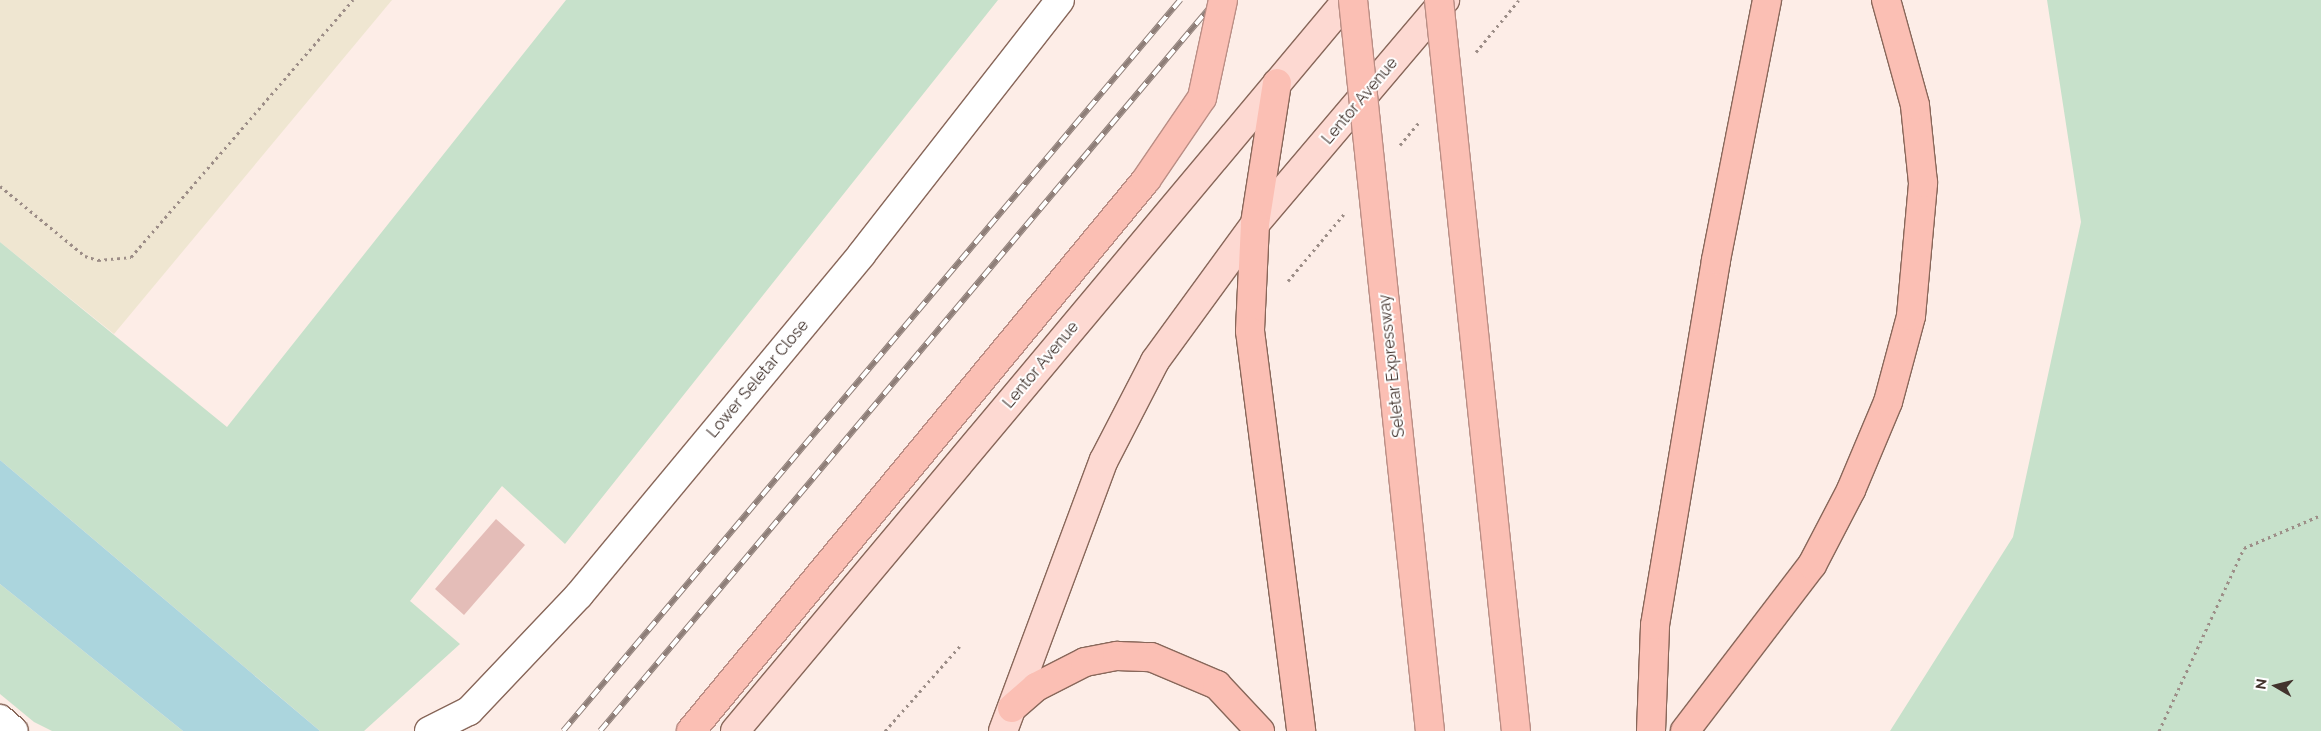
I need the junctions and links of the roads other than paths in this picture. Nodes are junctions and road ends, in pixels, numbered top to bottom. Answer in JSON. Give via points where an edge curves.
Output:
{"nodes":[{"id":1,"x":1060,"y":0,"type":"edge"},
{"id":2,"x":1223,"y":0,"type":"edge"},
{"id":3,"x":1347,"y":0,"type":"edge"},
{"id":4,"x":1353,"y":0,"type":"edge"},
{"id":5,"x":1438,"y":0,"type":"edge"},
{"id":6,"x":1445,"y":0,"type":"edge"},
{"id":7,"x":1767,"y":0,"type":"edge"},
{"id":8,"x":1886,"y":0,"type":"edge"},
{"id":9,"x":1277,"y":83,"type":"junction"},
{"id":10,"x":1255,"y":224,"type":"junction"},
{"id":11,"x":0,"y":719,"type":"edge"},
{"id":12,"x":1007,"y":719,"type":"edge"},
{"id":13,"x":14,"y":731,"type":"edge"},
{"id":14,"x":429,"y":731,"type":"edge"},
{"id":15,"x":690,"y":731,"type":"edge"},
{"id":16,"x":735,"y":731,"type":"edge"},
{"id":17,"x":1260,"y":731,"type":"edge"},
{"id":18,"x":1300,"y":731,"type":"edge"},
{"id":19,"x":1430,"y":731,"type":"edge"},
{"id":20,"x":1516,"y":731,"type":"edge"},
{"id":21,"x":1651,"y":731,"type":"edge"},
{"id":22,"x":1685,"y":731,"type":"edge"}],
"edges":[{"from":1,"to":14,"type":"lane","name":"Lower Seletar Close","via":[[861,255],[579,595],[469,711]]},
{"from":2,"to":15,"type":"highway","bridge":true,"via":[[1202,98],[1146,180]]},
{"from":3,"to":9,"type":"main road","name":"Lentor Avenue"},
{"from":4,"to":19,"type":"highway","name":"Seletar Expressway","bridge":true},
{"from":5,"to":20,"type":"highway","bridge":true},
{"from":6,"to":10,"type":"main road","name":"Lentor Avenue"},
{"from":7,"to":21,"type":"highway","via":[[1716,260],[1655,625]]},
{"from":8,"to":22,"type":"highway","via":[[1915,105],[1923,183],[1911,316],[1888,402],[1851,490],[1812,565]]},
{"from":9,"to":10,"type":"highway"},
{"from":9,"to":16,"type":"main road","name":"Lentor Avenue"},
{"from":10,"to":12,"type":"main road","name":"Lentor Avenue","via":[[1180,322],[1132,402],[1098,476]]},
{"from":10,"to":18,"type":"highway","via":[[1250,331]]},
{"from":11,"to":13,"type":"lane"},
{"from":12,"to":17,"type":"highway","via":[[1036,687],[1085,662],[1117,656],[1151,657],[1216,685]]}]}
